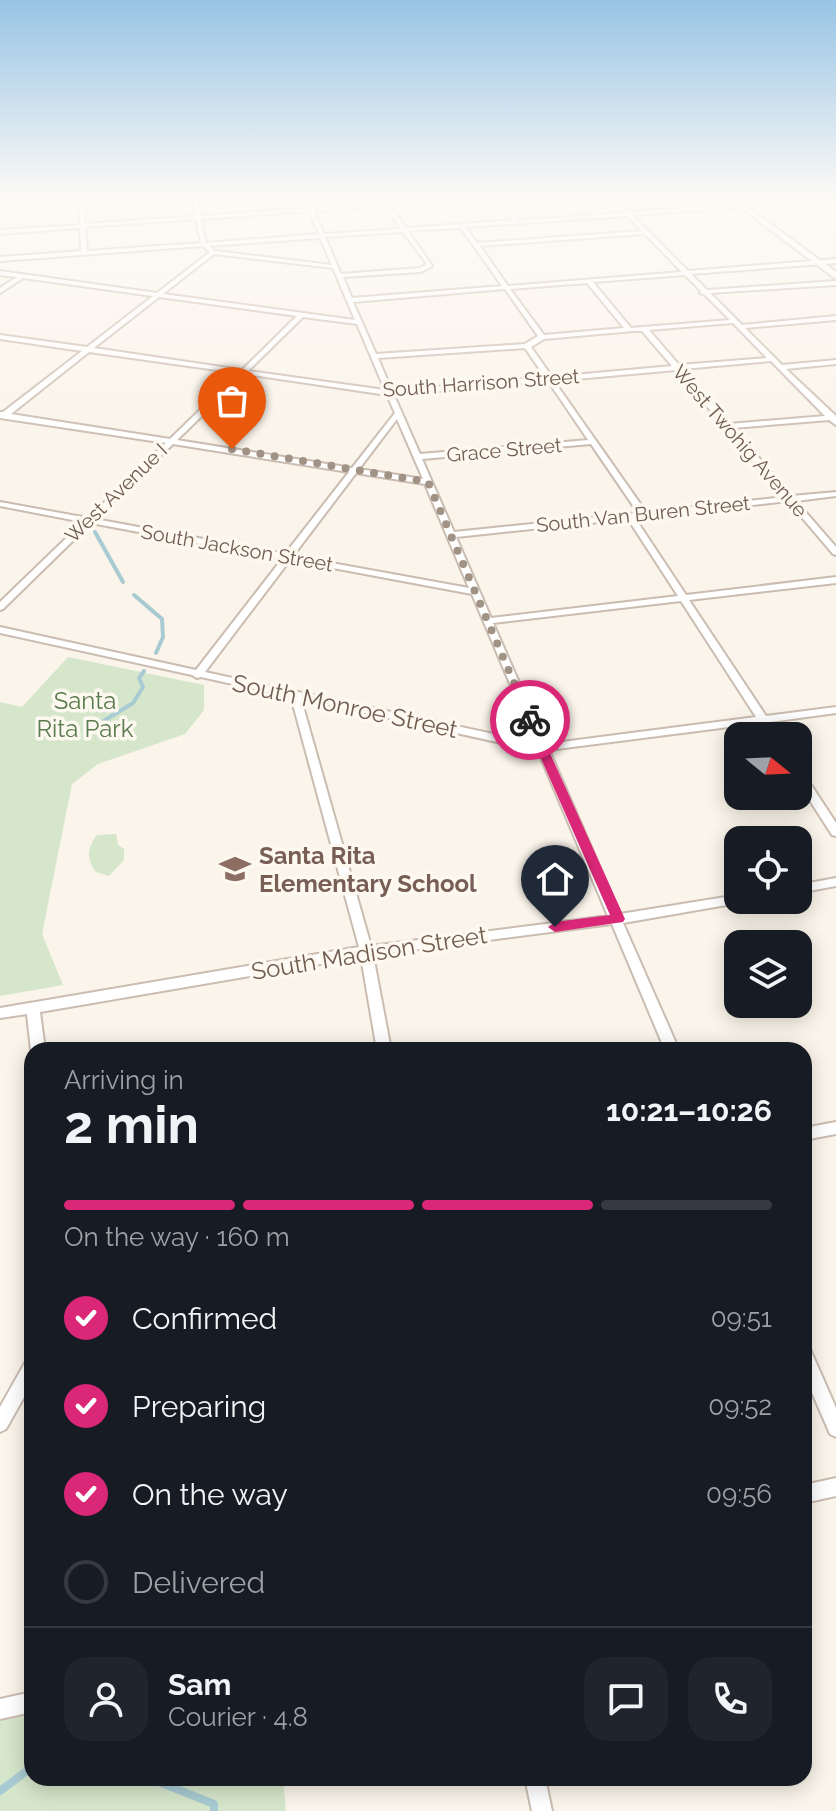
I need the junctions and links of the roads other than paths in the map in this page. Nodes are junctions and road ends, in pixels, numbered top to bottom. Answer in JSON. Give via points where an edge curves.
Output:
{"nodes":[{"id":1,"x":56,"y":281,"type":"edge"},
{"id":2,"x":176,"y":281,"type":"edge"},
{"id":3,"x":342,"y":281,"type":"edge"},
{"id":4,"x":502,"y":281,"type":"edge"},
{"id":5,"x":589,"y":281,"type":"junction"},
{"id":6,"x":594,"y":281,"type":"edge"},
{"id":7,"x":693,"y":281,"type":"edge"},
{"id":8,"x":836,"y":283,"type":"edge"},
{"id":9,"x":508,"y":289,"type":"junction"},
{"id":10,"x":702,"y":292,"type":"junction"},
{"id":11,"x":158,"y":294,"type":"junction"},
{"id":12,"x":350,"y":300,"type":"junction"},
{"id":13,"x":302,"y":315,"type":"junction"},
{"id":14,"x":836,"y":318,"type":"edge"},
{"id":15,"x":360,"y":323,"type":"junction"},
{"id":16,"x":739,"y":324,"type":"junction"},
{"id":17,"x":645,"y":330,"type":"junction"},
{"id":18,"x":630,"y":331,"type":"junction"},
{"id":19,"x":0,"y":337,"type":"edge"},
{"id":20,"x":542,"y":337,"type":"junction"},
{"id":21,"x":527,"y":346,"type":"junction"},
{"id":22,"x":87,"y":350,"type":"junction"},
{"id":23,"x":374,"y":356,"type":"junction"},
{"id":24,"x":774,"y":359,"type":"junction"},
{"id":25,"x":836,"y":362,"type":"edge"},
{"id":26,"x":674,"y":367,"type":"junction"},
{"id":27,"x":781,"y":367,"type":"junction"},
{"id":28,"x":240,"y":373,"type":"junction"},
{"id":29,"x":549,"y":379,"type":"junction"},
{"id":30,"x":390,"y":393,"type":"junction"},
{"id":31,"x":398,"y":413,"type":"junction"},
{"id":32,"x":1,"y":415,"type":"edge"},
{"id":33,"x":834,"y":419,"type":"edge"},
{"id":34,"x":727,"y":426,"type":"junction"},
{"id":35,"x":172,"y":439,"type":"junction"},
{"id":36,"x":591,"y":442,"type":"junction"},
{"id":37,"x":417,"y":457,"type":"junction"},
{"id":38,"x":354,"y":470,"type":"junction"},
{"id":39,"x":428,"y":482,"type":"junction"},
{"id":40,"x":836,"y":494,"type":"edge"},
{"id":41,"x":790,"y":499,"type":"junction"},
{"id":42,"x":0,"y":504,"type":"edge"},
{"id":43,"x":643,"y":514,"type":"junction"},
{"id":44,"x":630,"y":516,"type":"junction"},
{"id":45,"x":87,"y":520,"type":"junction"},
{"id":46,"x":450,"y":535,"type":"junction"},
{"id":47,"x":836,"y":552,"type":"edge"},
{"id":48,"x":287,"y":557,"type":"junction"},
{"id":49,"x":836,"y":580,"type":"edge"},
{"id":50,"x":475,"y":592,"type":"junction"},
{"id":51,"x":683,"y":597,"type":"junction"},
{"id":52,"x":0,"y":607,"type":"edge"},
{"id":53,"x":487,"y":621,"type":"junction"},
{"id":54,"x":0,"y":630,"type":"edge"},
{"id":55,"x":197,"y":675,"type":"junction"},
{"id":56,"x":295,"y":694,"type":"junction"},
{"id":57,"x":836,"y":710,"type":"edge"},
{"id":58,"x":763,"y":720,"type":"junction"},
{"id":59,"x":541,"y":748,"type":"junction"},
{"id":60,"x":812,"y":795,"type":"edge"},
{"id":61,"x":836,"y":832,"type":"edge"},
{"id":62,"x":836,"y":882,"type":"edge"},
{"id":63,"x":812,"y":886,"type":"edge"},
{"id":64,"x":724,"y":901,"type":"edge"},
{"id":65,"x":618,"y":919,"type":"junction"},
{"id":66,"x":366,"y":951,"type":"junction"},
{"id":67,"x":33,"y":1008,"type":"junction"},
{"id":68,"x":0,"y":1013,"type":"edge"},
{"id":69,"x":37,"y":1042,"type":"edge"},
{"id":70,"x":383,"y":1042,"type":"edge"},
{"id":71,"x":669,"y":1042,"type":"edge"},
{"id":72,"x":836,"y":1128,"type":"edge"},
{"id":73,"x":812,"y":1132,"type":"edge"},
{"id":74,"x":812,"y":1373,"type":"edge"},
{"id":75,"x":24,"y":1381,"type":"edge"},
{"id":76,"x":0,"y":1423,"type":"edge"},
{"id":77,"x":836,"y":1428,"type":"edge"},
{"id":78,"x":836,"y":1487,"type":"edge"},
{"id":79,"x":812,"y":1492,"type":"edge"},
{"id":80,"x":24,"y":1704,"type":"edge"},
{"id":81,"x":0,"y":1709,"type":"edge"},
{"id":82,"x":537,"y":1786,"type":"edge"},
{"id":83,"x":542,"y":1811,"type":"edge"}],
"edges":[{"from":1,"to":11,"type":"street"},
{"from":2,"to":11,"type":"street"},
{"from":3,"to":12,"type":"street"},
{"from":4,"to":9,"type":"street"},
{"from":5,"to":6,"type":"street"},
{"from":5,"to":9,"type":"street"},
{"from":5,"to":18,"type":"street"},
{"from":7,"to":10,"type":"street"},
{"from":8,"to":10,"type":"street"},
{"from":9,"to":12,"type":"street"},
{"from":9,"to":20,"type":"street"},
{"from":10,"to":16,"type":"street"},
{"from":11,"to":13,"type":"street"},
{"from":11,"to":22,"type":"street"},
{"from":12,"to":15,"type":"street"},
{"from":13,"to":15,"type":"street"},
{"from":13,"to":28,"type":"street","name":"West Avenue I"},
{"from":14,"to":16,"type":"street"},
{"from":15,"to":23,"type":"street"},
{"from":16,"to":17,"type":"street"},
{"from":16,"to":24,"type":"street"},
{"from":17,"to":18,"type":"street"},
{"from":17,"to":26,"type":"street","name":"West Twohig Avenue"},
{"from":18,"to":20,"type":"street"},
{"from":19,"to":22,"type":"street","name":"South Harrison Street"},
{"from":20,"to":21,"type":"street"},
{"from":21,"to":23,"type":"street"},
{"from":21,"to":29,"type":"street"},
{"from":22,"to":28,"type":"street","name":"South Harrison Street"},
{"from":22,"to":32,"type":"street"},
{"from":23,"to":30,"type":"street"},
{"from":24,"to":26,"type":"street","name":"South Harrison Street"},
{"from":24,"to":27,"type":"street"},
{"from":25,"to":27,"type":"street"},
{"from":26,"to":29,"type":"street","name":"South Harrison Street"},
{"from":26,"to":34,"type":"street","name":"West Twohig Avenue"},
{"from":27,"to":33,"type":"street"},
{"from":28,"to":30,"type":"street","name":"South Harrison Street"},
{"from":28,"to":35,"type":"street","name":"West Avenue I"},
{"from":29,"to":30,"type":"street","name":"South Harrison Street"},
{"from":29,"to":36,"type":"street"},
{"from":30,"to":31,"type":"street"},
{"from":31,"to":37,"type":"street"},
{"from":31,"to":38,"type":"street"},
{"from":32,"to":35,"type":"street"},
{"from":33,"to":34,"type":"street"},
{"from":34,"to":41,"type":"street","name":"West Twohig Avenue"},
{"from":35,"to":38,"type":"street"},
{"from":35,"to":45,"type":"street","name":"West Avenue I"},
{"from":36,"to":37,"type":"street","name":"Grace Street"},
{"from":36,"to":43,"type":"street"},
{"from":37,"to":39,"type":"street"},
{"from":38,"to":39,"type":"street"},
{"from":38,"to":48,"type":"street"},
{"from":39,"to":46,"type":"street"},
{"from":40,"to":41,"type":"street","name":"South Van Buren Street"},
{"from":41,"to":43,"type":"street","name":"South Van Buren Street"},
{"from":41,"to":47,"type":"street","name":"West Twohig Avenue"},
{"from":42,"to":45,"type":"street","name":"South Jackson Street"},
{"from":43,"to":44,"type":"street","name":"South Van Buren Street"},
{"from":44,"to":46,"type":"street","name":"South Van Buren Street"},
{"from":44,"to":51,"type":"street"},
{"from":45,"to":48,"type":"street","name":"South Jackson Street"},
{"from":45,"to":52,"type":"street","name":"West Avenue I"},
{"from":46,"to":50,"type":"street"},
{"from":48,"to":50,"type":"street","name":"South Jackson Street"},
{"from":48,"to":55,"type":"street"},
{"from":49,"to":51,"type":"street"},
{"from":50,"to":53,"type":"street"},
{"from":51,"to":53,"type":"street"},
{"from":51,"to":58,"type":"street"},
{"from":53,"to":59,"type":"street"},
{"from":54,"to":55,"type":"street","name":"South Monroe Street"},
{"from":55,"to":56,"type":"street","name":"South Monroe Street"},
{"from":56,"to":59,"type":"street","name":"South Monroe Street"},
{"from":56,"to":66,"type":"street"},
{"from":57,"to":58,"type":"street","name":"South Monroe Street"},
{"from":58,"to":59,"type":"street","name":"South Monroe Street"},
{"from":59,"to":65,"type":"street"},
{"from":60,"to":61,"type":"street"},
{"from":62,"to":63,"type":"street"},
{"from":64,"to":65,"type":"street","name":"South Madison Street"},
{"from":65,"to":66,"type":"street","name":"South Madison Street"},
{"from":65,"to":71,"type":"street"},
{"from":66,"to":67,"type":"street","name":"South Madison Street"},
{"from":66,"to":70,"type":"street"},
{"from":67,"to":68,"type":"street","name":"South Madison Street"},
{"from":67,"to":69,"type":"street"},
{"from":72,"to":73,"type":"street"},
{"from":74,"to":77,"type":"street"},
{"from":75,"to":76,"type":"street"},
{"from":78,"to":79,"type":"street"},
{"from":80,"to":81,"type":"street"},
{"from":82,"to":83,"type":"street"}]}
